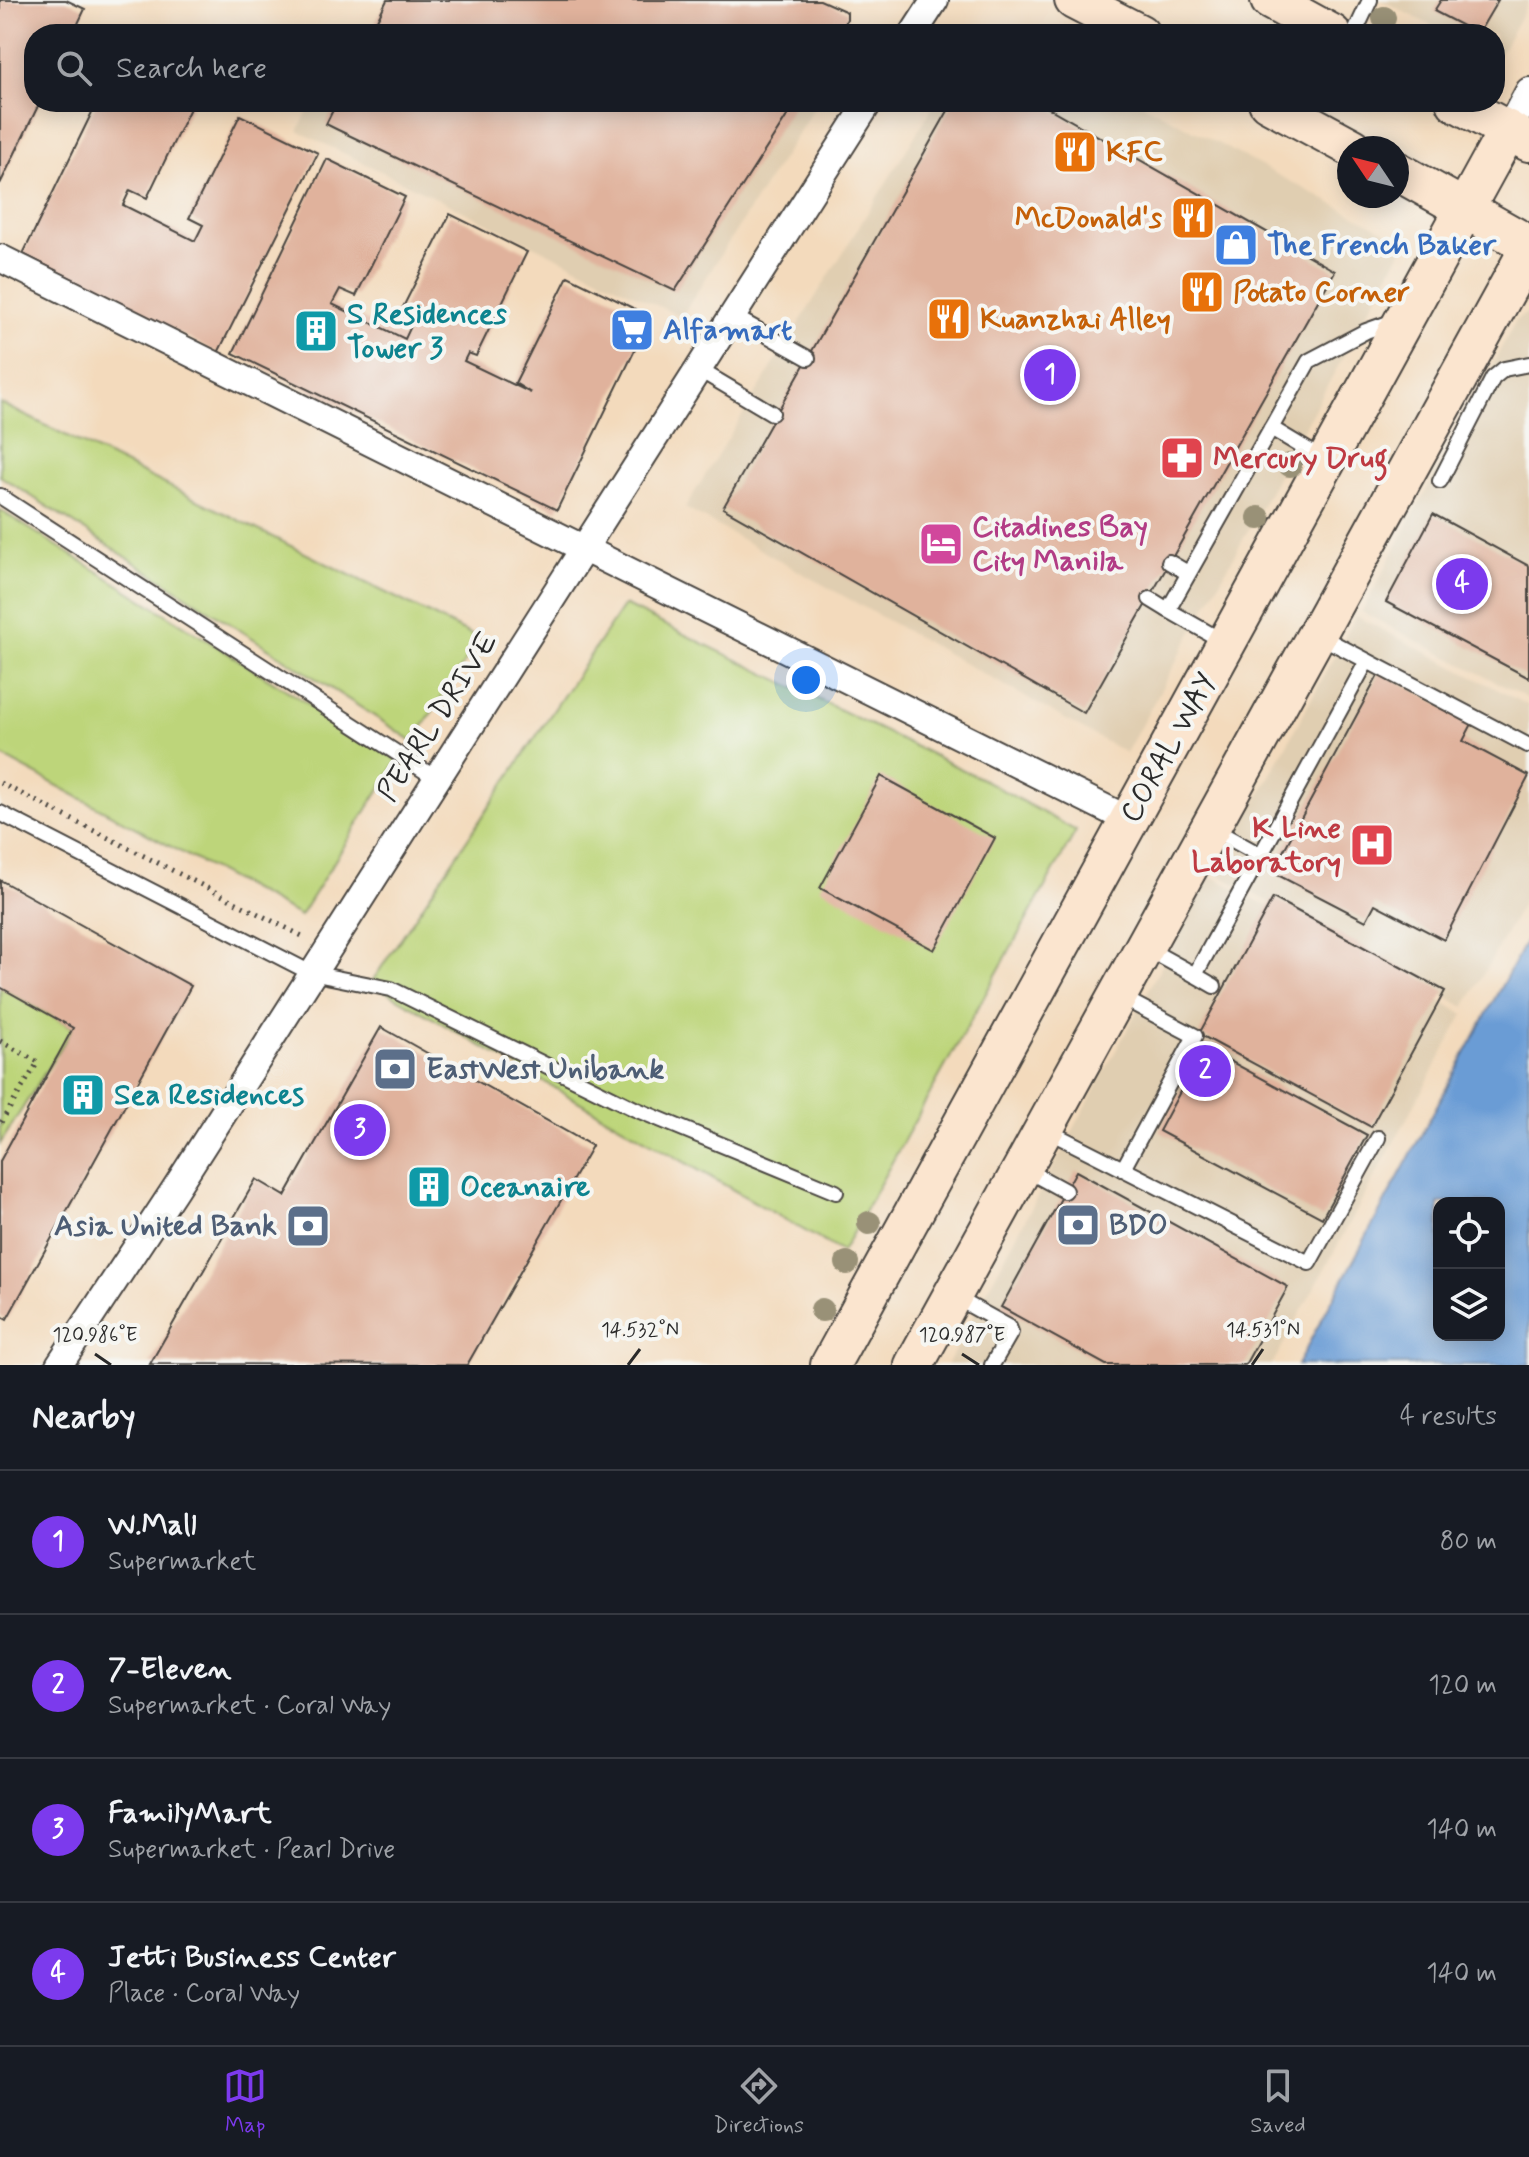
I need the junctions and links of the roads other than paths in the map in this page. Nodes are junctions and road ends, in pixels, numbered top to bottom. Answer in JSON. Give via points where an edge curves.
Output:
{"nodes":[{"id":1,"x":1074,"y":0,"type":"edge"},
{"id":2,"x":1270,"y":0,"type":"edge"},
{"id":3,"x":1370,"y":0,"type":"edge"},
{"id":4,"x":932,"y":1,"type":"edge"},
{"id":5,"x":919,"y":24,"type":"edge"},
{"id":6,"x":1121,"y":24,"type":"edge"},
{"id":7,"x":1314,"y":24,"type":"edge"},
{"id":8,"x":1359,"y":24,"type":"edge"},
{"id":9,"x":1529,"y":91,"type":"edge"},
{"id":10,"x":863,"y":112,"type":"edge"},
{"id":11,"x":1286,"y":112,"type":"edge"},
{"id":12,"x":1474,"y":112,"type":"edge"},
{"id":13,"x":1518,"y":136,"type":"edge"},
{"id":14,"x":1337,"y":139,"type":"edge"},
{"id":15,"x":1409,"y":178,"type":"edge"},
{"id":16,"x":1465,"y":209,"type":"junction"},
{"id":17,"x":1529,"y":247,"type":"edge"},
{"id":18,"x":0,"y":258,"type":"edge"},
{"id":19,"x":733,"y":316,"type":"junction"},
{"id":20,"x":1405,"y":318,"type":"junction"},
{"id":21,"x":808,"y":358,"type":"dead end"},
{"id":22,"x":1529,"y":364,"type":"edge"},
{"id":23,"x":698,"y":369,"type":"junction"},
{"id":24,"x":772,"y":413,"type":"dead end"},
{"id":25,"x":1271,"y":428,"type":"junction"},
{"id":26,"x":1326,"y":461,"type":"junction"},
{"id":27,"x":1440,"y":481,"type":"dead end"},
{"id":28,"x":0,"y":496,"type":"edge"},
{"id":29,"x":583,"y":549,"type":"junction"},
{"id":30,"x":1169,"y":562,"type":"dead end"},
{"id":31,"x":1188,"y":573,"type":"junction"},
{"id":32,"x":1150,"y":599,"type":"dead end"},
{"id":33,"x":1168,"y":610,"type":"junction"},
{"id":34,"x":1317,"y":635,"type":"junction"},
{"id":35,"x":1226,"y":643,"type":"junction"},
{"id":36,"x":1367,"y":661,"type":"junction"},
{"id":37,"x":1527,"y":745,"type":"edge"},
{"id":38,"x":437,"y":779,"type":"junction"},
{"id":39,"x":0,"y":813,"type":"edge"},
{"id":40,"x":1129,"y":820,"type":"junction"},
{"id":41,"x":1210,"y":828,"type":"junction"},
{"id":42,"x":1260,"y":855,"type":"junction"},
{"id":43,"x":1144,"y":947,"type":"junction"},
{"id":44,"x":311,"y":973,"type":"junction"},
{"id":45,"x":1195,"y":975,"type":"junction"},
{"id":46,"x":1214,"y":986,"type":"dead end"},
{"id":47,"x":1118,"y":995,"type":"junction"},
{"id":48,"x":1044,"y":1129,"type":"junction"},
{"id":49,"x":1378,"y":1138,"type":"dead end"},
{"id":50,"x":1022,"y":1168,"type":"junction"},
{"id":51,"x":1123,"y":1169,"type":"junction"},
{"id":52,"x":1065,"y":1191,"type":"dead end"},
{"id":53,"x":836,"y":1192,"type":"dead end"},
{"id":54,"x":952,"y":1295,"type":"junction"},
{"id":55,"x":59,"y":1365,"type":"edge"},
{"id":56,"x":830,"y":1365,"type":"edge"},
{"id":57,"x":914,"y":1365,"type":"edge"},
{"id":58,"x":992,"y":1365,"type":"edge"}],
"edges":[{"from":1,"to":6,"type":"street"},
{"from":2,"to":7,"type":"street"},
{"from":3,"to":8,"type":"lane"},
{"from":4,"to":5,"type":"street"},
{"from":9,"to":13,"type":"street"},
{"from":10,"to":19,"type":"street","name":"PEARL DRIVE"},
{"from":11,"to":14,"type":"street"},
{"from":12,"to":13,"type":"street"},
{"from":13,"to":16,"type":"street","name":"CORAL WAY"},
{"from":15,"to":16,"type":"street"},
{"from":16,"to":17,"type":"street"},
{"from":16,"to":20,"type":"street","name":"CORAL WAY"},
{"from":17,"to":34,"type":"street"},
{"from":18,"to":29,"type":"street"},
{"from":19,"to":21,"type":"lane"},
{"from":19,"to":23,"type":"street","name":"PEARL DRIVE"},
{"from":20,"to":25,"type":"lane","via":[[1366,331],[1309,361]]},
{"from":20,"to":26,"type":"street","name":"CORAL WAY"},
{"from":22,"to":27,"type":"lane","via":[[1504,369],[1493,378]]},
{"from":23,"to":24,"type":"lane"},
{"from":23,"to":29,"type":"street","name":"PEARL DRIVE"},
{"from":25,"to":26,"type":"lane"},
{"from":25,"to":31,"type":"lane"},
{"from":26,"to":35,"type":"street","name":"CORAL WAY"},
{"from":28,"to":38,"type":"lane"},
{"from":29,"to":38,"type":"street","name":"PEARL DRIVE"},
{"from":29,"to":40,"type":"street"},
{"from":30,"to":31,"type":"lane"},
{"from":31,"to":33,"type":"lane"},
{"from":32,"to":33,"type":"lane"},
{"from":33,"to":35,"type":"lane"},
{"from":34,"to":36,"type":"lane"},
{"from":34,"to":41,"type":"street"},
{"from":35,"to":40,"type":"street","name":"CORAL WAY"},
{"from":36,"to":37,"type":"lane"},
{"from":36,"to":42,"type":"lane"},
{"from":38,"to":44,"type":"street","name":"PEARL DRIVE"},
{"from":39,"to":44,"type":"lane"},
{"from":40,"to":56,"type":"street","name":"CORAL WAY"},
{"from":41,"to":42,"type":"lane"},
{"from":41,"to":43,"type":"street"},
{"from":42,"to":45,"type":"lane"},
{"from":43,"to":45,"type":"lane"},
{"from":43,"to":47,"type":"street"},
{"from":44,"to":53,"type":"lane","via":[[391,989],[635,1109]]},
{"from":44,"to":55,"type":"street","name":"PEARL DRIVE"},
{"from":45,"to":46,"type":"lane"},
{"from":47,"to":48,"type":"street"},
{"from":47,"to":51,"type":"lane","via":[[1195,1036]]},
{"from":48,"to":50,"type":"street"},
{"from":48,"to":51,"type":"lane"},
{"from":49,"to":51,"type":"lane","via":[[1309,1263]]},
{"from":50,"to":52,"type":"lane"},
{"from":50,"to":54,"type":"street"},
{"from":54,"to":57,"type":"street"},
{"from":54,"to":58,"type":"lane","via":[[1009,1327]]}]}
